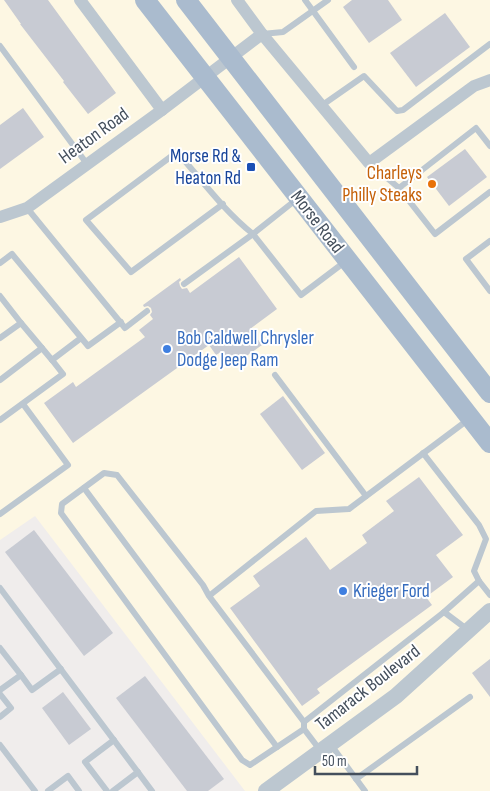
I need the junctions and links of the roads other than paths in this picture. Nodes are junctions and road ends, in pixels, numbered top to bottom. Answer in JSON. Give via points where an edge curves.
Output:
{"nodes":[{"id":1,"x":80,"y":0,"type":"edge"},
{"id":2,"x":145,"y":0,"type":"edge"},
{"id":3,"x":186,"y":0,"type":"edge"},
{"id":4,"x":236,"y":0,"type":"edge"},
{"id":5,"x":305,"y":0,"type":"edge"},
{"id":6,"x":328,"y":0,"type":"edge"},
{"id":7,"x":314,"y":11,"type":"junction"},
{"id":8,"x":262,"y":34,"type":"junction"},
{"id":9,"x":490,"y":44,"type":"edge"},
{"id":10,"x":0,"y":46,"type":"edge"},
{"id":11,"x":232,"y":58,"type":"junction"},
{"id":12,"x":354,"y":67,"type":"dead end"},
{"id":13,"x":205,"y":76,"type":"junction"},
{"id":14,"x":490,"y":80,"type":"edge"},
{"id":15,"x":321,"y":106,"type":"junction"},
{"id":16,"x":162,"y":110,"type":"junction"},
{"id":17,"x":490,"y":146,"type":"edge"},
{"id":18,"x":369,"y":163,"type":"junction"},
{"id":19,"x":87,"y":164,"type":"junction"},
{"id":20,"x":399,"y":188,"type":"junction"},
{"id":21,"x":490,"y":192,"type":"edge"},
{"id":22,"x":299,"y":198,"type":"junction"},
{"id":23,"x":223,"y":204,"type":"junction"},
{"id":24,"x":27,"y":208,"type":"junction"},
{"id":25,"x":0,"y":217,"type":"edge"},
{"id":26,"x":253,"y":234,"type":"junction"},
{"id":27,"x":490,"y":241,"type":"edge"},
{"id":28,"x":347,"y":260,"type":"junction"},
{"id":29,"x":0,"y":263,"type":"edge"},
{"id":30,"x":184,"y":284,"type":"dead end"},
{"id":31,"x":490,"y":291,"type":"edge"},
{"id":32,"x":0,"y":296,"type":"edge"},
{"id":33,"x":147,"y":311,"type":"dead end"},
{"id":34,"x":121,"y":322,"type":"junction"},
{"id":35,"x":21,"y":323,"type":"junction"},
{"id":36,"x":0,"y":338,"type":"edge"},
{"id":37,"x":81,"y":338,"type":"junction"},
{"id":38,"x":42,"y":348,"type":"junction"},
{"id":39,"x":52,"y":360,"type":"junction"},
{"id":40,"x":276,"y":375,"type":"dead end"},
{"id":41,"x":0,"y":380,"type":"edge"},
{"id":42,"x":490,"y":393,"type":"edge"},
{"id":43,"x":23,"y":404,"type":"junction"},
{"id":44,"x":470,"y":418,"type":"junction"},
{"id":45,"x":0,"y":420,"type":"edge"},
{"id":46,"x":490,"y":444,"type":"edge"},
{"id":47,"x":423,"y":453,"type":"junction"},
{"id":48,"x":84,"y":488,"type":"junction"},
{"id":49,"x":366,"y":496,"type":"junction"},
{"id":50,"x":0,"y":514,"type":"edge"},
{"id":51,"x":478,"y":581,"type":"junction"},
{"id":52,"x":0,"y":588,"type":"edge"},
{"id":53,"x":490,"y":595,"type":"edge"},
{"id":54,"x":208,"y":596,"type":"junction"},
{"id":55,"x":490,"y":611,"type":"edge"},
{"id":56,"x":444,"y":612,"type":"junction"},
{"id":57,"x":469,"y":630,"type":"junction"},
{"id":58,"x":0,"y":648,"type":"edge"},
{"id":59,"x":61,"y":669,"type":"junction"},
{"id":60,"x":21,"y":675,"type":"junction"},
{"id":61,"x":0,"y":690,"type":"edge"},
{"id":62,"x":0,"y":694,"type":"edge"},
{"id":63,"x":470,"y":697,"type":"dead end"},
{"id":64,"x":0,"y":716,"type":"edge"},
{"id":65,"x":304,"y":726,"type":"junction"},
{"id":66,"x":114,"y":740,"type":"junction"},
{"id":67,"x":0,"y":745,"type":"edge"},
{"id":68,"x":277,"y":747,"type":"junction"},
{"id":69,"x":325,"y":748,"type":"junction"},
{"id":70,"x":138,"y":772,"type":"junction"},
{"id":71,"x":356,"y":779,"type":"junction"},
{"id":72,"x":35,"y":791,"type":"edge"},
{"id":73,"x":48,"y":791,"type":"edge"},
{"id":74,"x":79,"y":791,"type":"edge"},
{"id":75,"x":107,"y":791,"type":"edge"},
{"id":76,"x":113,"y":791,"type":"edge"},
{"id":77,"x":152,"y":791,"type":"edge"},
{"id":78,"x":266,"y":791,"type":"edge"},
{"id":79,"x":365,"y":791,"type":"edge"}],
"edges":[{"from":1,"to":16,"type":"street"},
{"from":2,"to":13,"type":"main road","name":"Morse Road"},
{"from":3,"to":11,"type":"main road","name":"Morse Road"},
{"from":4,"to":8,"type":"street"},
{"from":5,"to":7,"type":"lane"},
{"from":6,"to":7,"type":"lane"},
{"from":7,"to":8,"type":"lane","via":[[283,32]]},
{"from":7,"to":12,"type":"lane"},
{"from":8,"to":11,"type":"street","name":"Heaton Road"},
{"from":8,"to":15,"type":"street"},
{"from":9,"to":15,"type":"lane","via":[[403,110],[395,109],[364,76]]},
{"from":10,"to":19,"type":"lane"},
{"from":11,"to":13,"type":"street","name":"Heaton Road"},
{"from":11,"to":42,"type":"main road","name":"Morse Road"},
{"from":13,"to":16,"type":"street","name":"Heaton Road"},
{"from":13,"to":22,"type":"main road","name":"Morse Road"},
{"from":14,"to":18,"type":"street","via":[[474,86]]},
{"from":15,"to":18,"type":"street"},
{"from":16,"to":19,"type":"street","name":"Heaton Road"},
{"from":17,"to":20,"type":"lane","via":[[476,128]]},
{"from":18,"to":20,"type":"lane"},
{"from":19,"to":24,"type":"street","name":"Heaton Road"},
{"from":20,"to":21,"type":"lane","via":[[435,234]]},
{"from":22,"to":26,"type":"lane"},
{"from":22,"to":28,"type":"main road","name":"Morse Road"},
{"from":23,"to":23,"type":"lane","via":[[176,152],[86,220],[131,272]]},
{"from":23,"to":26,"type":"lane"},
{"from":24,"to":25,"type":"street","name":"Heaton Road"},
{"from":24,"to":34,"type":"lane"},
{"from":26,"to":28,"type":"lane","via":[[301,295]]},
{"from":26,"to":30,"type":"lane"},
{"from":27,"to":31,"type":"lane","via":[[466,259]]},
{"from":28,"to":44,"type":"main road","name":"Morse Road"},
{"from":29,"to":37,"type":"lane","via":[[12,254]]},
{"from":32,"to":35,"type":"lane"},
{"from":33,"to":34,"type":"lane","via":[[126,328]]},
{"from":34,"to":37,"type":"lane","via":[[88,346]]},
{"from":35,"to":36,"type":"lane"},
{"from":35,"to":38,"type":"lane"},
{"from":37,"to":39,"type":"lane"},
{"from":38,"to":39,"type":"lane"},
{"from":38,"to":41,"type":"lane"},
{"from":39,"to":43,"type":"lane","via":[[63,374]]},
{"from":40,"to":49,"type":"lane"},
{"from":43,"to":45,"type":"lane"},
{"from":43,"to":50,"type":"lane","via":[[68,465]]},
{"from":44,"to":46,"type":"main road","name":"Morse Road"},
{"from":44,"to":47,"type":"lane"},
{"from":47,"to":49,"type":"lane"},
{"from":47,"to":51,"type":"lane","via":[[479,525],[486,539],[474,571]]},
{"from":48,"to":54,"type":"lane","via":[[104,473],[117,475],[203,585]]},
{"from":48,"to":68,"type":"lane"},
{"from":48,"to":68,"type":"lane","via":[[62,504],[61,513],[242,760],[250,765]]},
{"from":49,"to":54,"type":"lane","via":[[349,509],[316,511]]},
{"from":51,"to":53,"type":"lane"},
{"from":51,"to":56,"type":"lane"},
{"from":52,"to":59,"type":"lane"},
{"from":54,"to":65,"type":"lane"},
{"from":55,"to":57,"type":"street","name":"Tamarack Boulevard"},
{"from":56,"to":57,"type":"lane"},
{"from":56,"to":65,"type":"lane"},
{"from":57,"to":69,"type":"street","name":"Tamarack Boulevard","via":[[396,696]]},
{"from":58,"to":60,"type":"lane"},
{"from":59,"to":60,"type":"lane","via":[[32,690]]},
{"from":59,"to":66,"type":"lane"},
{"from":60,"to":61,"type":"lane"},
{"from":62,"to":64,"type":"lane","via":[[11,708]]},
{"from":63,"to":71,"type":"lane"},
{"from":65,"to":68,"type":"lane"},
{"from":65,"to":69,"type":"lane"},
{"from":66,"to":70,"type":"lane"},
{"from":66,"to":75,"type":"lane","via":[[85,762]]},
{"from":67,"to":72,"type":"lane"},
{"from":69,"to":71,"type":"lane"},
{"from":69,"to":78,"type":"street","name":"Tamarack Boulevard"},
{"from":70,"to":76,"type":"lane"},
{"from":70,"to":77,"type":"lane"},
{"from":71,"to":79,"type":"lane"},
{"from":73,"to":74,"type":"lane","via":[[68,776]]}]}
